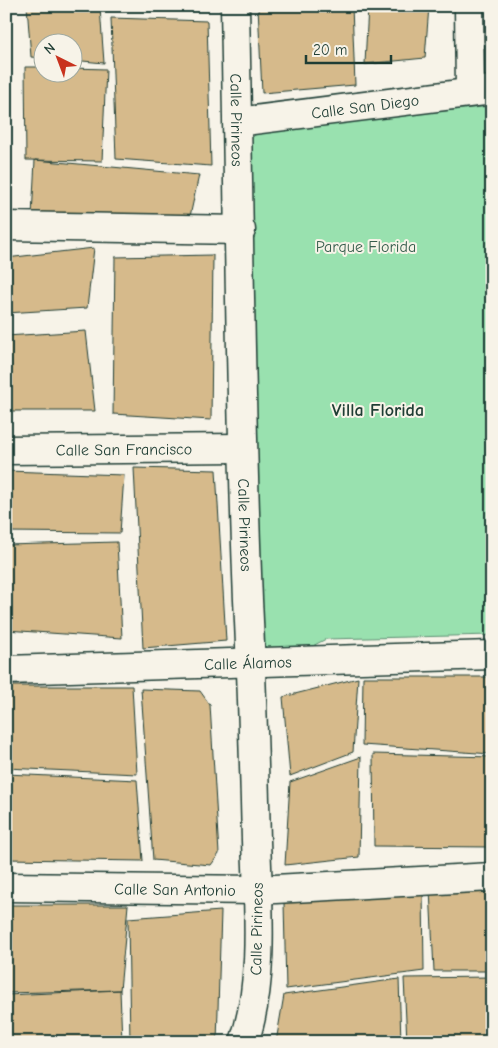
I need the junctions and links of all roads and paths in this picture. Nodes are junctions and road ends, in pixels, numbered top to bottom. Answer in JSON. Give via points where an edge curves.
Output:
{"nodes":[{"id":1,"x":235,"y":6,"type":"edge"},
{"id":2,"x":469,"y":6,"type":"edge"},
{"id":3,"x":481,"y":91,"type":"edge"},
{"id":4,"x":238,"y":122,"type":"junction"},
{"id":5,"x":6,"y":226,"type":"edge"},
{"id":6,"x":241,"y":230,"type":"junction"},
{"id":7,"x":242,"y":448,"type":"junction"},
{"id":8,"x":6,"y":450,"type":"edge"},
{"id":9,"x":492,"y":655,"type":"edge"},
{"id":10,"x":251,"y":661,"type":"junction"},
{"id":11,"x":6,"y":670,"type":"edge"},
{"id":12,"x":492,"y":877,"type":"edge"},
{"id":13,"x":6,"y":888,"type":"edge"},
{"id":14,"x":257,"y":890,"type":"junction"},
{"id":15,"x":244,"y":1042,"type":"edge"}],
"edges":[{"from":1,"to":4,"type":"street","name":"Calle Pirineos"},
{"from":2,"to":3,"type":"street"},
{"from":3,"to":4,"type":"street","name":"Calle San Diego"},
{"from":4,"to":6,"type":"street","name":"Calle Pirineos"},
{"from":5,"to":6,"type":"street"},
{"from":6,"to":7,"type":"street","name":"Calle Pirineos"},
{"from":7,"to":8,"type":"street","name":"Calle San Francisco"},
{"from":7,"to":10,"type":"street","name":"Calle Pirineos"},
{"from":9,"to":10,"type":"street","name":"Calle Álamos"},
{"from":10,"to":11,"type":"street","name":"Calle Álamos"},
{"from":10,"to":14,"type":"street","name":"Calle Pirineos"},
{"from":12,"to":14,"type":"street","name":"Calle San Antonio"},
{"from":13,"to":14,"type":"street","name":"Calle San Antonio"},
{"from":14,"to":15,"type":"street","name":"Calle Pirineos","via":[[254,995]]}]}
